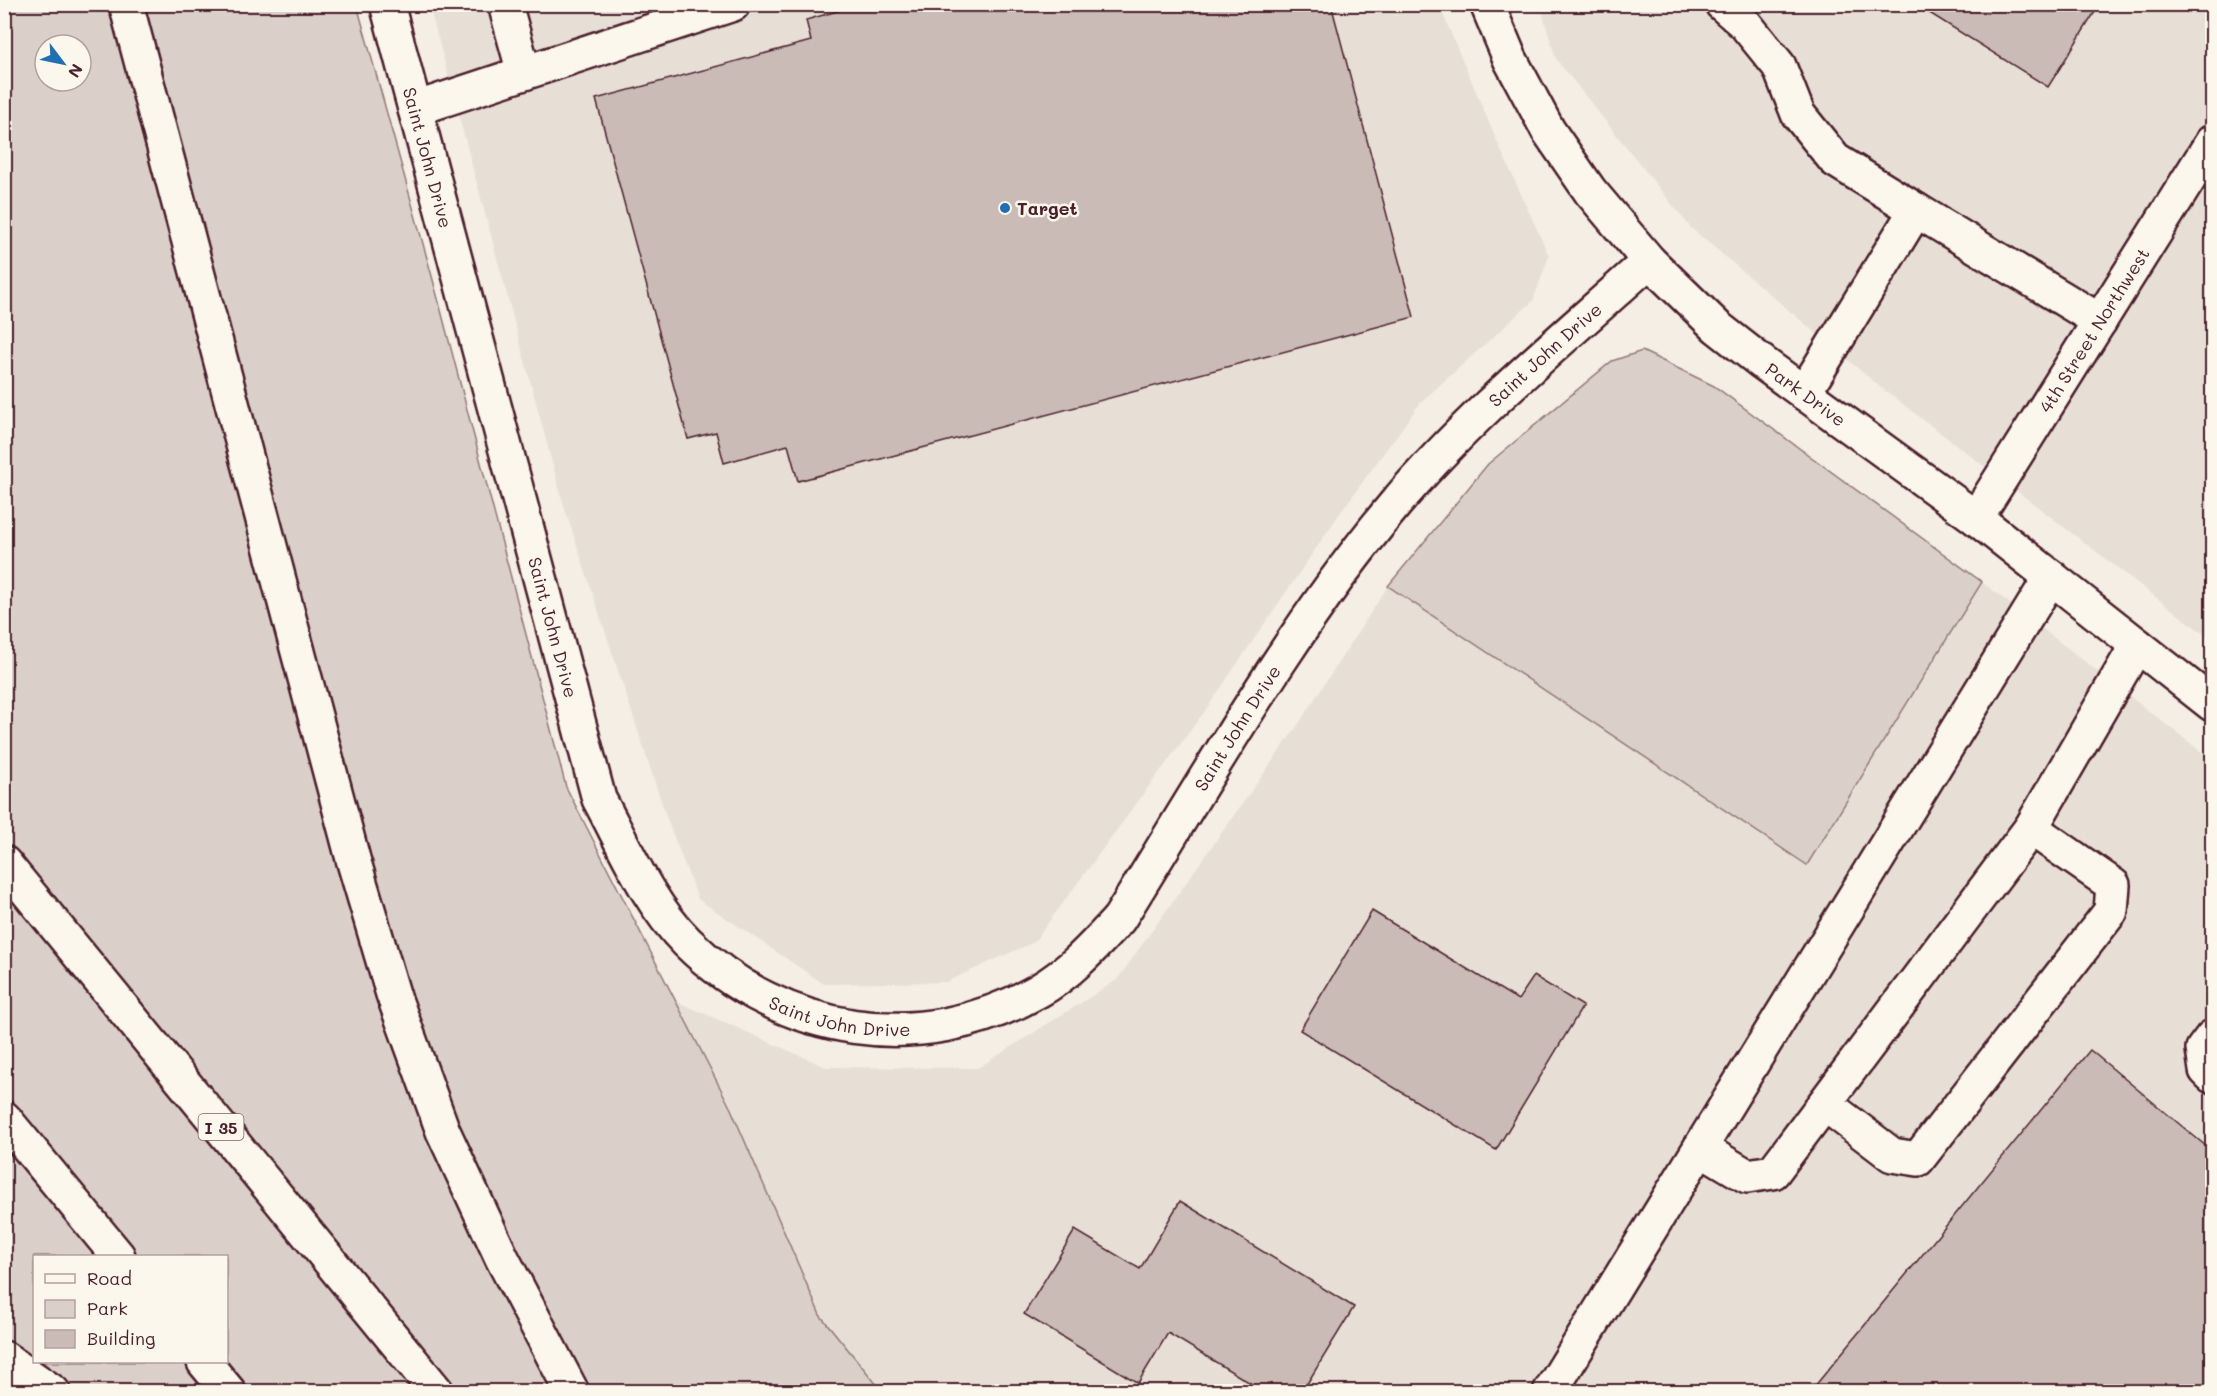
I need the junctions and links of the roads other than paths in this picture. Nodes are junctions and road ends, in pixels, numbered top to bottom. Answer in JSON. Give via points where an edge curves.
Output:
{"nodes":[{"id":1,"x":126,"y":4,"type":"edge"},
{"id":2,"x":387,"y":4,"type":"edge"},
{"id":3,"x":505,"y":4,"type":"edge"},
{"id":4,"x":733,"y":4,"type":"edge"},
{"id":5,"x":1722,"y":4,"type":"edge"},
{"id":6,"x":1495,"y":7,"type":"edge"},
{"id":7,"x":524,"y":73,"type":"junction"},
{"id":8,"x":415,"y":109,"type":"junction"},
{"id":9,"x":2212,"y":142,"type":"edge"},
{"id":10,"x":1916,"y":210,"type":"junction"},
{"id":11,"x":1649,"y":261,"type":"junction"},
{"id":12,"x":2100,"y":321,"type":"junction"},
{"id":13,"x":1804,"y":393,"type":"junction"},
{"id":14,"x":1976,"y":518,"type":"junction"},
{"id":15,"x":2051,"y":577,"type":"junction"},
{"id":16,"x":2137,"y":645,"type":"junction"},
{"id":17,"x":2212,"y":704,"type":"edge"},
{"id":18,"x":2031,"y":828,"type":"junction"},
{"id":19,"x":4,"y":864,"type":"edge"},
{"id":20,"x":2212,"y":1037,"type":"edge"},
{"id":21,"x":2212,"y":1076,"type":"edge"},
{"id":22,"x":1825,"y":1104,"type":"junction"},
{"id":23,"x":4,"y":1118,"type":"edge"},
{"id":24,"x":1700,"y":1148,"type":"junction"},
{"id":25,"x":116,"y":1255,"type":"edge"},
{"id":26,"x":4,"y":1358,"type":"edge"},
{"id":27,"x":205,"y":1363,"type":"edge"},
{"id":28,"x":53,"y":1392,"type":"edge"},
{"id":29,"x":229,"y":1392,"type":"edge"},
{"id":30,"x":437,"y":1392,"type":"edge"},
{"id":31,"x":572,"y":1392,"type":"edge"},
{"id":32,"x":1550,"y":1392,"type":"edge"}],
"edges":[{"from":1,"to":31,"type":"main road","via":[[353,859],[393,994],[443,1131],[502,1258]]},
{"from":2,"to":8,"type":"main road","name":"Saint John Drive"},
{"from":3,"to":7,"type":"main road"},
{"from":4,"to":7,"type":"main road"},
{"from":5,"to":10,"type":"main road","via":[[1745,24],[1779,66],[1798,114],[1835,160]]},
{"from":6,"to":11,"type":"main road","name":"Park Drive","via":[[1510,58],[1548,129],[1590,191]]},
{"from":7,"to":8,"type":"main road"},
{"from":8,"to":11,"type":"main road","name":"Saint John Drive","via":[[599,799],[655,903],[686,941],[731,980],[774,1005],[820,1021],[879,1030],[937,1027],[985,1015],[1039,991],[1086,955],[1119,919],[1296,634],[1397,501],[1455,439]]},
{"from":9,"to":12,"type":"main road","name":"4th Street Northwest"},
{"from":10,"to":12,"type":"main road"},
{"from":10,"to":13,"type":"main road"},
{"from":11,"to":13,"type":"main road","name":"Park Drive","via":[[1717,327]]},
{"from":12,"to":14,"type":"main road","name":"4th Street Northwest"},
{"from":13,"to":14,"type":"main road","name":"Park Drive"},
{"from":14,"to":15,"type":"main road","name":"Park Drive"},
{"from":15,"to":16,"type":"main road","name":"Park Drive"},
{"from":15,"to":24,"type":"main road"},
{"from":16,"to":17,"type":"main road","name":"Park Drive"},
{"from":16,"to":18,"type":"main road"},
{"from":18,"to":22,"type":"main road"},
{"from":18,"to":22,"type":"main road","via":[[2113,885],[2111,911],[1918,1160],[1892,1155]]},
{"from":19,"to":30,"type":"main road","number":"I 35"},
{"from":20,"to":21,"type":"main road","via":[[2203,1049],[2206,1070]]},
{"from":22,"to":24,"type":"main road","via":[[1773,1172],[1747,1176]]},
{"from":23,"to":25,"type":"main road"},
{"from":24,"to":32,"type":"main road"},
{"from":26,"to":28,"type":"main road"},
{"from":27,"to":29,"type":"main road"}]}
